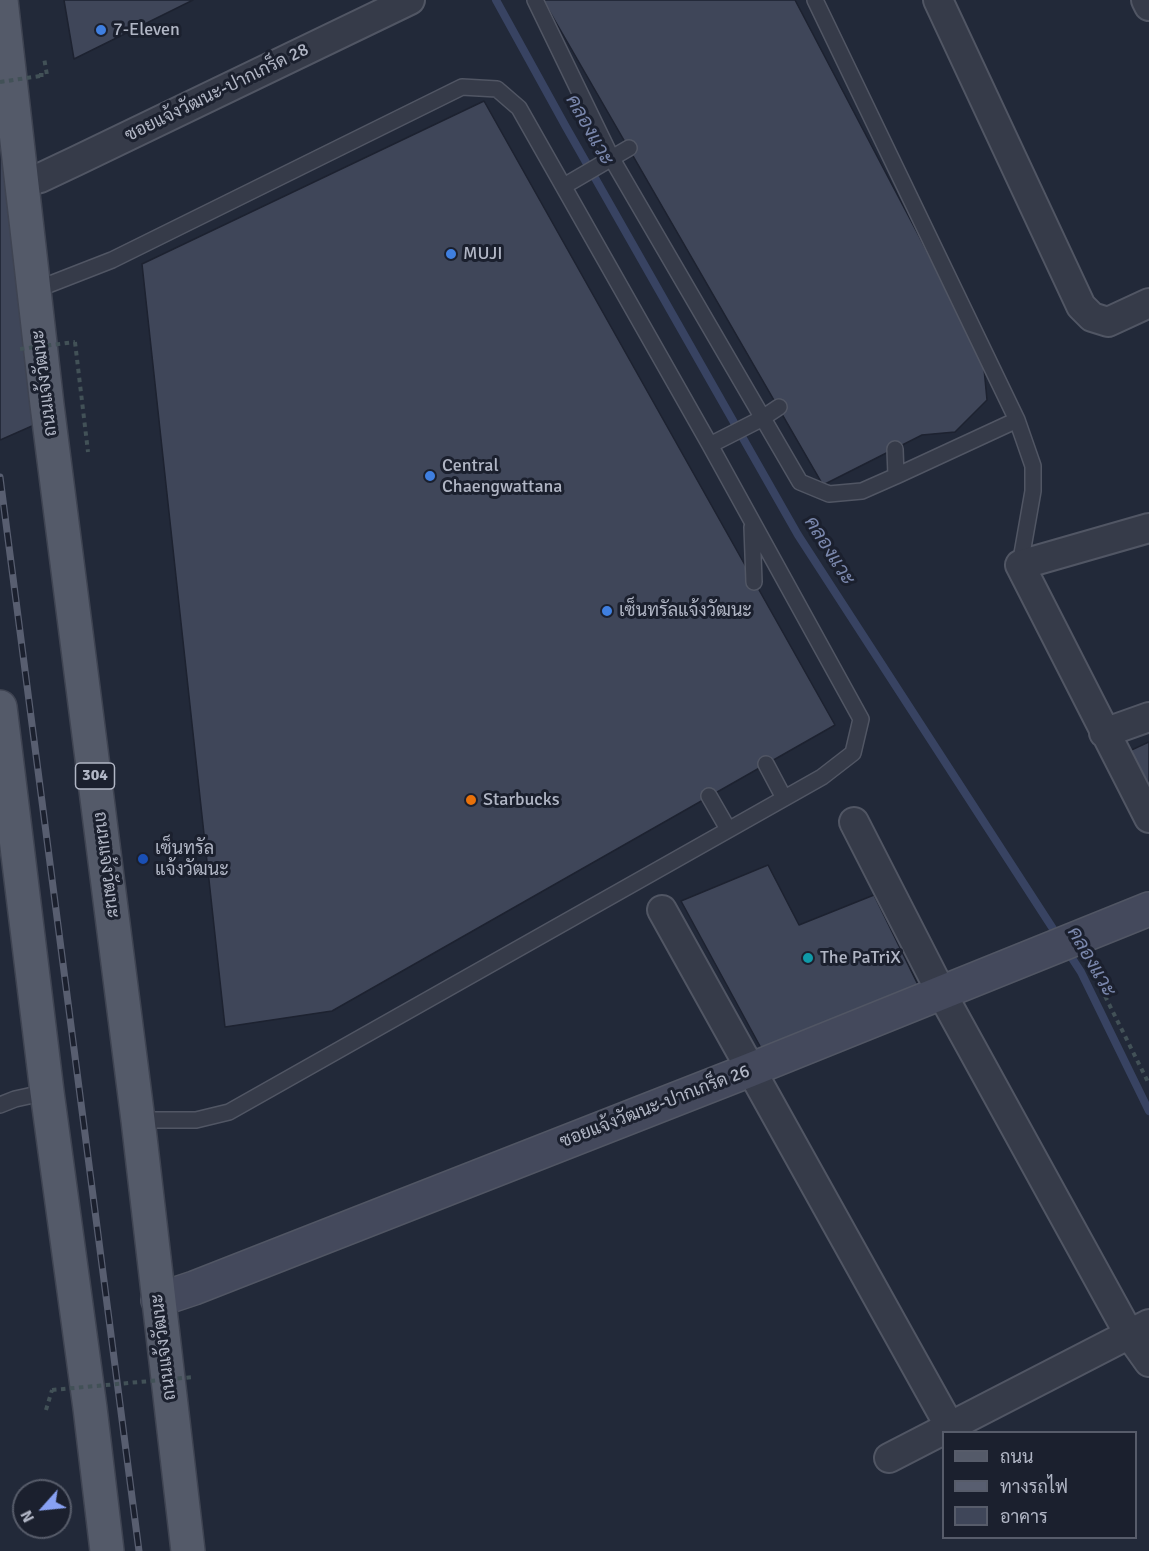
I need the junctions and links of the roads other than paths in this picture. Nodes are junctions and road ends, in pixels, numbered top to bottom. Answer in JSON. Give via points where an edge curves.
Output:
{"nodes":[{"id":1,"x":1,"y":0,"type":"edge"},
{"id":2,"x":410,"y":0,"type":"edge"},
{"id":3,"x":535,"y":0,"type":"edge"},
{"id":4,"x":815,"y":0,"type":"edge"},
{"id":5,"x":938,"y":0,"type":"edge"},
{"id":6,"x":1146,"y":0,"type":"edge"},
{"id":7,"x":1149,"y":6,"type":"edge"},
{"id":8,"x":629,"y":148,"type":"dead end"},
{"id":9,"x":608,"y":161,"type":"junction"},
{"id":10,"x":22,"y":183,"type":"junction"},
{"id":11,"x":564,"y":186,"type":"junction"},
{"id":12,"x":35,"y":290,"type":"junction"},
{"id":13,"x":1149,"y":303,"type":"edge"},
{"id":14,"x":778,"y":407,"type":"dead end"},
{"id":15,"x":1017,"y":420,"type":"junction"},
{"id":16,"x":756,"y":421,"type":"junction"},
{"id":17,"x":710,"y":446,"type":"junction"},
{"id":18,"x":895,"y":449,"type":"dead end"},
{"id":19,"x":897,"y":476,"type":"junction"},
{"id":20,"x":752,"y":524,"type":"junction"},
{"id":21,"x":1149,"y":528,"type":"edge"},
{"id":22,"x":1020,"y":565,"type":"junction"},
{"id":23,"x":754,"y":582,"type":"dead end"},
{"id":24,"x":0,"y":707,"type":"edge"},
{"id":25,"x":1149,"y":717,"type":"edge"},
{"id":26,"x":1104,"y":733,"type":"junction"},
{"id":27,"x":766,"y":764,"type":"dead end"},
{"id":28,"x":710,"y":796,"type":"dead end"},
{"id":29,"x":784,"y":798,"type":"junction"},
{"id":30,"x":1149,"y":818,"type":"edge"},
{"id":31,"x":854,"y":822,"type":"dead end"},
{"id":32,"x":728,"y":829,"type":"junction"},
{"id":33,"x":1149,"y":909,"type":"edge"},
{"id":34,"x":662,"y":910,"type":"dead end"},
{"id":35,"x":942,"y":994,"type":"junction"},
{"id":36,"x":750,"y":1070,"type":"junction"},
{"id":37,"x":46,"y":1092,"type":"junction"},
{"id":38,"x":0,"y":1104,"type":"edge"},
{"id":39,"x":138,"y":1120,"type":"junction"},
{"id":40,"x":158,"y":1300,"type":"junction"},
{"id":41,"x":1139,"y":1329,"type":"edge"},
{"id":42,"x":1149,"y":1362,"type":"edge"},
{"id":43,"x":950,"y":1427,"type":"junction"},
{"id":44,"x":942,"y":1431,"type":"edge"},
{"id":45,"x":942,"y":1431,"type":"edge"},
{"id":46,"x":889,"y":1458,"type":"dead end"},
{"id":47,"x":107,"y":1551,"type":"edge"},
{"id":48,"x":188,"y":1551,"type":"edge"}],
"edges":[{"from":1,"to":10,"type":"main road","name":"ถนนแจ้งวัฒนะ","number":"304"},
{"from":2,"to":10,"type":"street","name":"ซอยแจ้งวัฒนะ-ปากเกร็ด 28","via":[[40,178]]},
{"from":3,"to":9,"type":"lane"},
{"from":4,"to":15,"type":"lane"},
{"from":5,"to":13,"type":"street","via":[[1081,306],[1092,317],[1108,322]]},
{"from":6,"to":7,"type":"street"},
{"from":8,"to":9,"type":"lane"},
{"from":9,"to":11,"type":"lane"},
{"from":9,"to":16,"type":"lane"},
{"from":10,"to":12,"type":"main road","name":"ถนนแจ้งวัฒนะ","number":"304"},
{"from":11,"to":12,"type":"lane","via":[[519,108],[496,89],[462,87],[112,260]]},
{"from":11,"to":17,"type":"lane"},
{"from":12,"to":39,"type":"main road","name":"ถนนแจ้งวัฒนะ","number":"304"},
{"from":14,"to":16,"type":"lane"},
{"from":15,"to":19,"type":"lane"},
{"from":15,"to":22,"type":"lane","via":[[1033,466],[1033,490]]},
{"from":16,"to":17,"type":"lane"},
{"from":16,"to":19,"type":"lane","via":[[800,482],[829,494],[862,491]]},
{"from":17,"to":20,"type":"lane"},
{"from":18,"to":19,"type":"lane"},
{"from":20,"to":23,"type":"lane"},
{"from":20,"to":29,"type":"lane","via":[[861,719],[853,753],[822,777]]},
{"from":21,"to":22,"type":"street"},
{"from":22,"to":26,"type":"street"},
{"from":24,"to":37,"type":"main road"},
{"from":25,"to":26,"type":"street"},
{"from":26,"to":30,"type":"street"},
{"from":27,"to":29,"type":"lane"},
{"from":28,"to":32,"type":"lane"},
{"from":29,"to":32,"type":"lane"},
{"from":31,"to":35,"type":"street"},
{"from":32,"to":39,"type":"lane","via":[[229,1112],[196,1120]]},
{"from":33,"to":35,"type":"street","name":"ซอยแจ้งวัฒนะ-ปากเกร็ด 26"},
{"from":34,"to":36,"type":"street"},
{"from":35,"to":36,"type":"street","name":"ซอยแจ้งวัฒนะ-ปากเกร็ด 26"},
{"from":35,"to":41,"type":"street"},
{"from":36,"to":40,"type":"street","name":"ซอยแจ้งวัฒนะ-ปากเกร็ด 26"},
{"from":36,"to":43,"type":"street"},
{"from":37,"to":38,"type":"lane"},
{"from":37,"to":47,"type":"main road"},
{"from":39,"to":40,"type":"main road","name":"ถนนแจ้งวัฒนะ","number":"304"},
{"from":40,"to":48,"type":"main road","name":"ถนนแจ้งวัฒนะ","number":"304"},
{"from":41,"to":42,"type":"street"},
{"from":41,"to":43,"type":"street"},
{"from":43,"to":45,"type":"street"},
{"from":44,"to":46,"type":"street"}]}
